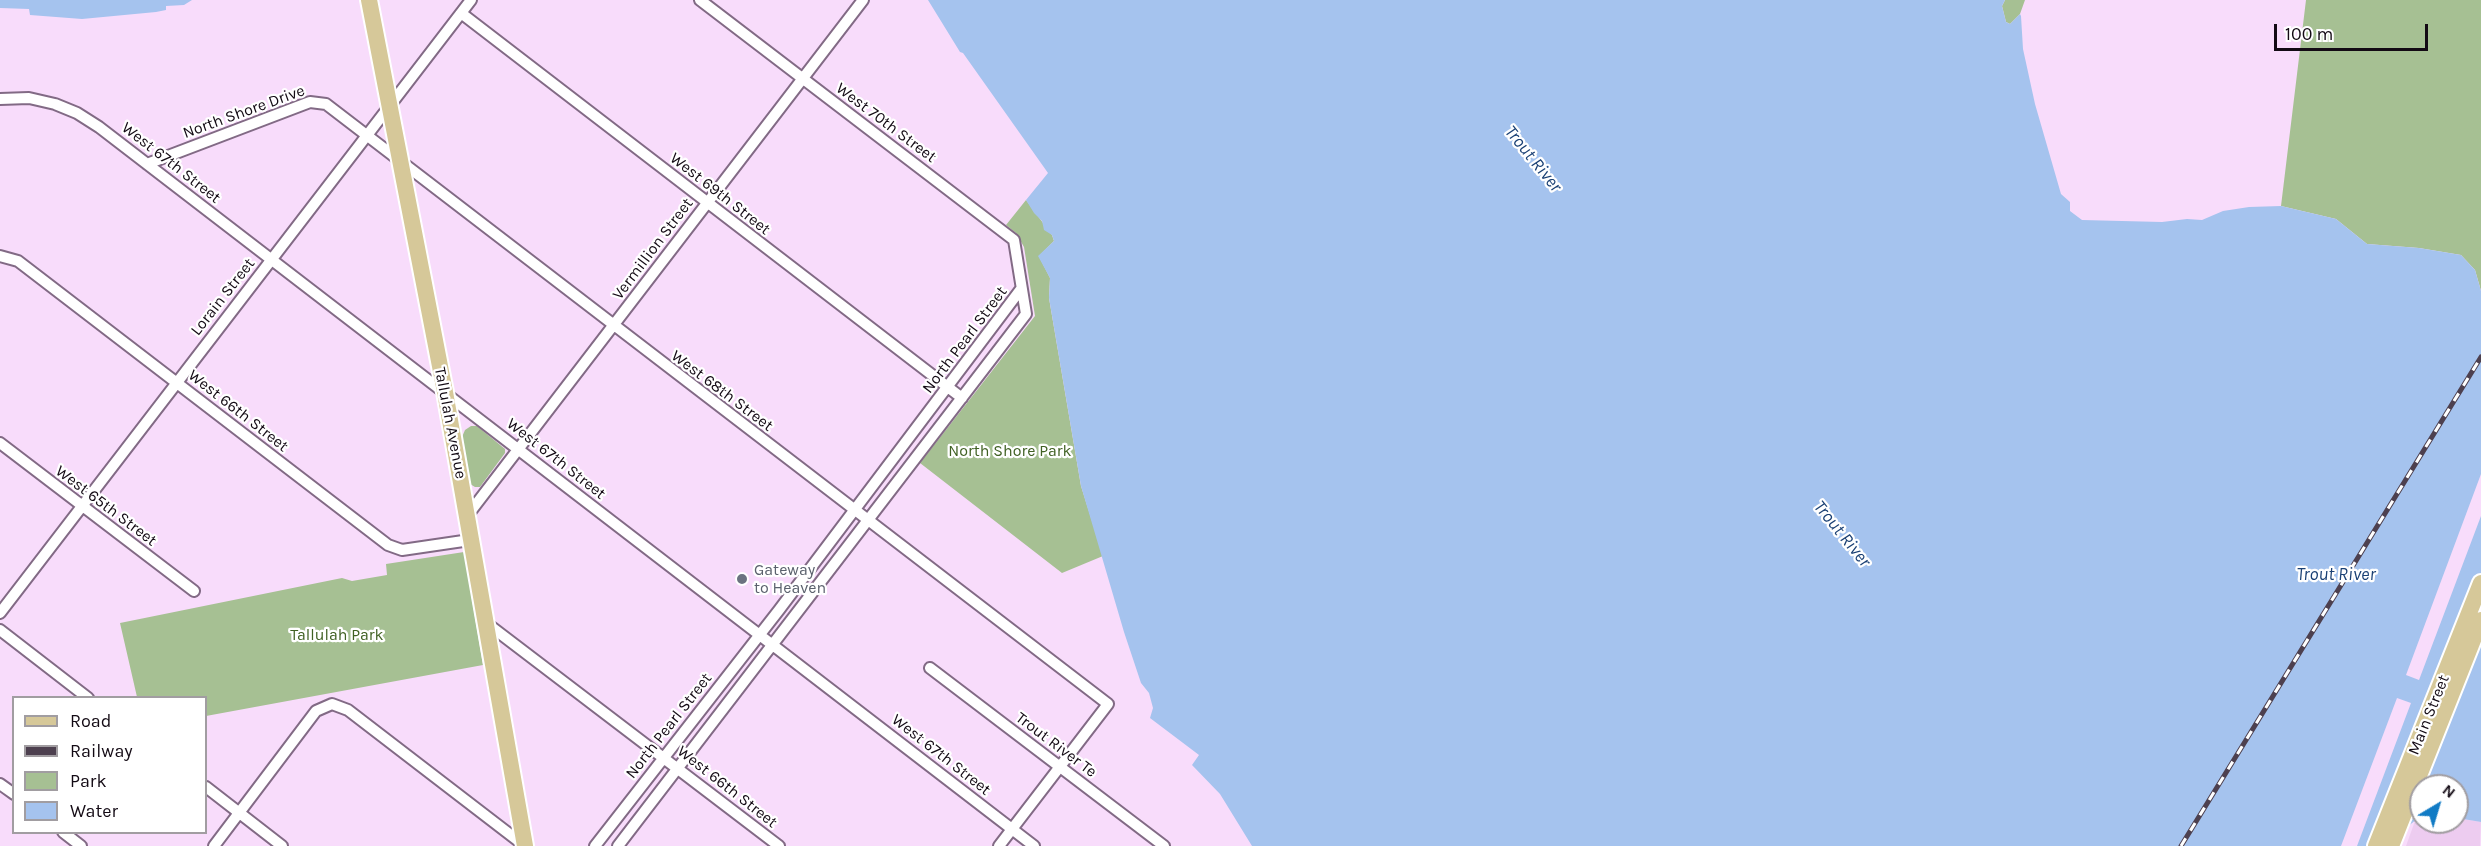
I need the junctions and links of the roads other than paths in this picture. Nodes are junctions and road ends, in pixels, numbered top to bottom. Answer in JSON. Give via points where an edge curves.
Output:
{"nodes":[{"id":1,"x":369,"y":0,"type":"edge"},
{"id":2,"x":471,"y":0,"type":"edge"},
{"id":3,"x":700,"y":0,"type":"edge"},
{"id":4,"x":863,"y":0,"type":"edge"},
{"id":5,"x":461,"y":13,"type":"junction"},
{"id":6,"x":803,"y":80,"type":"junction"},
{"id":7,"x":0,"y":99,"type":"edge"},
{"id":8,"x":318,"y":102,"type":"joint"},
{"id":9,"x":391,"y":104,"type":"junction"},
{"id":10,"x":366,"y":136,"type":"junction"},
{"id":11,"x":147,"y":164,"type":"junction"},
{"id":12,"x":402,"y":164,"type":"junction"},
{"id":13,"x":708,"y":203,"type":"junction"},
{"id":14,"x":0,"y":256,"type":"edge"},
{"id":15,"x":272,"y":260,"type":"junction"},
{"id":16,"x":1021,"y":289,"type":"junction"},
{"id":17,"x":613,"y":327,"type":"junction"},
{"id":18,"x":177,"y":383,"type":"junction"},
{"id":19,"x":949,"y":387,"type":"junction"},
{"id":20,"x":445,"y":392,"type":"junction"},
{"id":21,"x":962,"y":398,"type":"junction"},
{"id":22,"x":0,"y":443,"type":"edge"},
{"id":23,"x":519,"y":449,"type":"junction"},
{"id":24,"x":82,"y":507,"type":"junction"},
{"id":25,"x":854,"y":510,"type":"junction"},
{"id":26,"x":467,"y":516,"type":"junction"},
{"id":27,"x":868,"y":521,"type":"junction"},
{"id":28,"x":470,"y":540,"type":"junction"},
{"id":29,"x":2481,"y":583,"type":"edge"},
{"id":30,"x":194,"y":591,"type":"dead end"},
{"id":31,"x":0,"y":614,"type":"edge"},
{"id":32,"x":2481,"y":620,"type":"edge"},
{"id":33,"x":485,"y":622,"type":"junction"},
{"id":34,"x":0,"y":630,"type":"edge"},
{"id":35,"x":760,"y":634,"type":"junction"},
{"id":36,"x":774,"y":645,"type":"junction"},
{"id":37,"x":930,"y":668,"type":"dead end"},
{"id":38,"x":85,"y":696,"type":"edge"},
{"id":39,"x":663,"y":757,"type":"junction"},
{"id":40,"x":1060,"y":766,"type":"junction"},
{"id":41,"x":678,"y":769,"type":"junction"},
{"id":42,"x":207,"y":788,"type":"edge"},
{"id":43,"x":239,"y":813,"type":"junction"},
{"id":44,"x":1012,"y":829,"type":"junction"},
{"id":45,"x":66,"y":834,"type":"edge"},
{"id":46,"x":81,"y":846,"type":"edge"},
{"id":47,"x":214,"y":846,"type":"edge"},
{"id":48,"x":282,"y":846,"type":"edge"},
{"id":49,"x":525,"y":846,"type":"edge"},
{"id":50,"x":595,"y":846,"type":"edge"},
{"id":51,"x":618,"y":846,"type":"edge"},
{"id":52,"x":779,"y":846,"type":"edge"},
{"id":53,"x":999,"y":846,"type":"edge"},
{"id":54,"x":1034,"y":846,"type":"edge"},
{"id":55,"x":1164,"y":846,"type":"edge"},
{"id":56,"x":2376,"y":846,"type":"edge"},
{"id":57,"x":2391,"y":846,"type":"edge"}],
"edges":[{"from":1,"to":9,"type":"main road","name":"Tallulah Avenue"},
{"from":2,"to":5,"type":"street","name":"Lorain Street"},
{"from":3,"to":6,"type":"street","name":"West 70th Street"},
{"from":4,"to":6,"type":"street","name":"Vermillion Street"},
{"from":5,"to":9,"type":"street","name":"Lorain Street"},
{"from":5,"to":13,"type":"street","name":"West 69th Street"},
{"from":6,"to":13,"type":"street","name":"Vermillion Street"},
{"from":6,"to":16,"type":"street","name":"West 70th Street","via":[[1014,240]]},
{"from":7,"to":11,"type":"street","name":"West 67th Street","via":[[29,98],[77,112]]},
{"from":8,"to":10,"type":"street","name":"West 68th Street"},
{"from":8,"to":11,"type":"street","name":"North Shore Drive"},
{"from":9,"to":10,"type":"street","name":"Lorain Street"},
{"from":9,"to":12,"type":"main road","name":"Tallulah Avenue"},
{"from":10,"to":12,"type":"street","name":"West 68th Street"},
{"from":10,"to":15,"type":"street","name":"Lorain Street"},
{"from":11,"to":15,"type":"street","name":"West 67th Street"},
{"from":12,"to":17,"type":"street","name":"West 68th Street"},
{"from":12,"to":20,"type":"main road","name":"Tallulah Avenue"},
{"from":13,"to":17,"type":"street","name":"Vermillion Street"},
{"from":13,"to":19,"type":"street","name":"West 69th Street"},
{"from":14,"to":18,"type":"street","name":"West 66th Street","via":[[18,261]]},
{"from":15,"to":18,"type":"street","name":"Lorain Street"},
{"from":15,"to":20,"type":"street","name":"West 67th Street"},
{"from":16,"to":19,"type":"street","name":"North Pearl Street"},
{"from":16,"to":21,"type":"street","name":"North Pearl Street","via":[[1026,314]]},
{"from":17,"to":23,"type":"street","name":"Vermillion Street"},
{"from":17,"to":25,"type":"street","name":"West 68th Street"},
{"from":18,"to":24,"type":"street","name":"Lorain Street"},
{"from":18,"to":28,"type":"street","name":"West 66th Street","via":[[394,548]]},
{"from":19,"to":21,"type":"street","name":"West 69th Street"},
{"from":19,"to":25,"type":"street","name":"North Pearl Street"},
{"from":20,"to":23,"type":"street","name":"West 67th Street"},
{"from":20,"to":26,"type":"main road","name":"Tallulah Avenue"},
{"from":21,"to":27,"type":"street","name":"North Pearl Street"},
{"from":22,"to":24,"type":"street","name":"West 65th Street"},
{"from":23,"to":26,"type":"street","name":"Vermillion Street"},
{"from":23,"to":35,"type":"street","name":"West 67th Street"},
{"from":24,"to":30,"type":"street","name":"West 65th Street"},
{"from":24,"to":31,"type":"street","name":"Lorain Street"},
{"from":25,"to":27,"type":"street","name":"West 68th Street"},
{"from":25,"to":35,"type":"street","name":"North Pearl Street"},
{"from":26,"to":28,"type":"main road","name":"Tallulah Avenue"},
{"from":27,"to":36,"type":"street","name":"North Pearl Street"},
{"from":27,"to":40,"type":"street","name":"West 68th Street","via":[[1107,704]]},
{"from":28,"to":33,"type":"main road","name":"Tallulah Avenue"},
{"from":29,"to":56,"type":"main road","name":"Main Street"},
{"from":32,"to":57,"type":"main road","name":"Main Street"},
{"from":33,"to":39,"type":"street","name":"West 66th Street"},
{"from":33,"to":49,"type":"main road","name":"Tallulah Avenue"},
{"from":34,"to":38,"type":"street"},
{"from":35,"to":36,"type":"street","name":"West 67th Street"},
{"from":35,"to":39,"type":"street","name":"North Pearl Street"},
{"from":36,"to":41,"type":"street","name":"North Pearl Street"},
{"from":36,"to":44,"type":"street","name":"West 67th Street"},
{"from":37,"to":40,"type":"street","name":"Trout River Te"},
{"from":39,"to":41,"type":"street","name":"West 66th Street"},
{"from":39,"to":50,"type":"street","name":"North Pearl Street"},
{"from":40,"to":44,"type":"street"},
{"from":40,"to":55,"type":"street","name":"Trout River Te"},
{"from":41,"to":51,"type":"street","name":"North Pearl Street"},
{"from":41,"to":52,"type":"street","name":"West 66th Street"},
{"from":42,"to":43,"type":"street"},
{"from":43,"to":47,"type":"street"},
{"from":43,"to":48,"type":"street"},
{"from":43,"to":49,"type":"street","via":[[316,711],[332,704],[348,710]]},
{"from":44,"to":53,"type":"street"},
{"from":44,"to":54,"type":"street","name":"West 67th Street"},
{"from":45,"to":46,"type":"street"}]}
